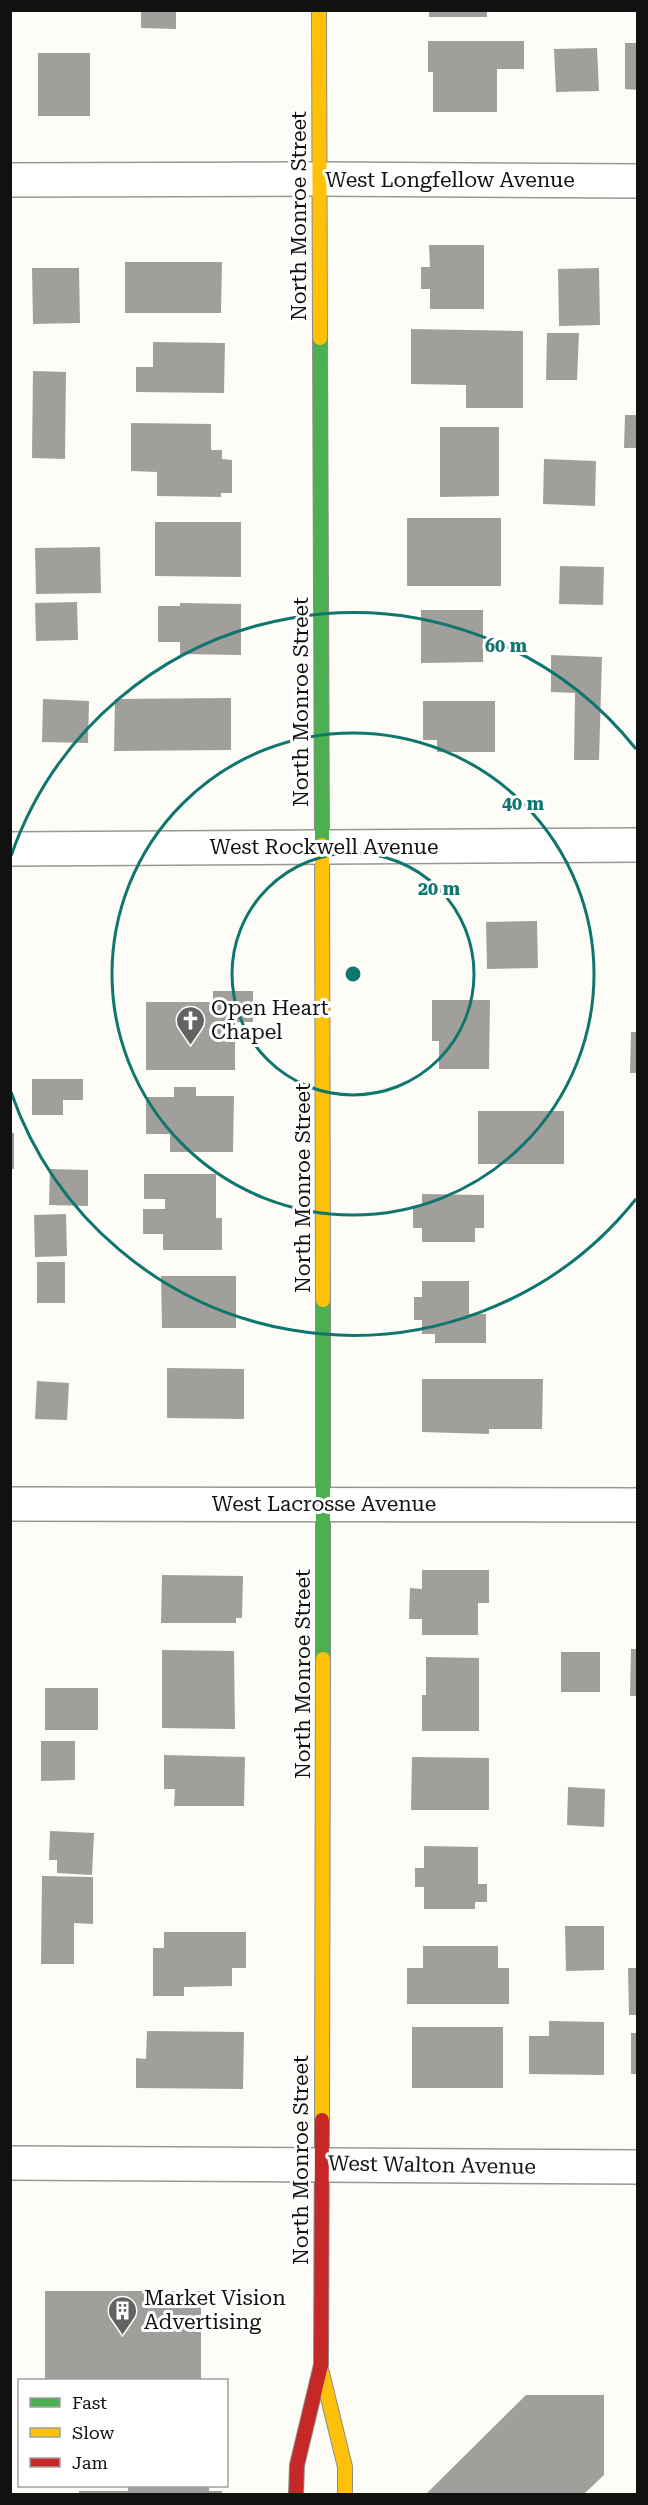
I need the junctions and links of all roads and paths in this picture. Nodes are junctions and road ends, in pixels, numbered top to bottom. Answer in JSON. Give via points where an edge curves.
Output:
{"nodes":[{"id":1,"x":319,"y":10,"type":"edge"},
{"id":2,"x":319,"y":179,"type":"junction"},
{"id":3,"x":10,"y":180,"type":"edge"},
{"id":4,"x":638,"y":181,"type":"edge"},
{"id":5,"x":638,"y":845,"type":"edge"},
{"id":6,"x":323,"y":846,"type":"junction"},
{"id":7,"x":10,"y":849,"type":"edge"},
{"id":8,"x":10,"y":1504,"type":"edge"},
{"id":9,"x":324,"y":1504,"type":"junction"},
{"id":10,"x":638,"y":1504,"type":"edge"},
{"id":11,"x":10,"y":2163,"type":"edge"},
{"id":12,"x":322,"y":2163,"type":"junction"},
{"id":13,"x":638,"y":2167,"type":"edge"},
{"id":14,"x":321,"y":2365,"type":"junction"},
{"id":15,"x":296,"y":2494,"type":"edge"},
{"id":16,"x":345,"y":2494,"type":"edge"}],
"edges":[{"from":1,"to":2,"type":"main road","name":"North Monroe Street"},
{"from":2,"to":3,"type":"street","name":"West Longfellow Avenue"},
{"from":2,"to":4,"type":"street","name":"West Longfellow Avenue"},
{"from":2,"to":6,"type":"main road","name":"North Monroe Street"},
{"from":5,"to":6,"type":"street","name":"West Rockwell Avenue"},
{"from":6,"to":7,"type":"street","name":"West Rockwell Avenue"},
{"from":6,"to":9,"type":"main road","name":"North Monroe Street"},
{"from":8,"to":9,"type":"street","name":"West Lacrosse Avenue"},
{"from":9,"to":10,"type":"street","name":"West Lacrosse Avenue"},
{"from":9,"to":12,"type":"main road","name":"North Monroe Street"},
{"from":11,"to":12,"type":"street","name":"West Walton Avenue"},
{"from":12,"to":13,"type":"street","name":"West Walton Avenue"},
{"from":12,"to":14,"type":"main road","name":"North Monroe Street"},
{"from":14,"to":15,"type":"main road","name":"North Monroe Street","via":[[297,2465]]},
{"from":14,"to":16,"type":"main road","name":"North Monroe Street","via":[[345,2466]]}]}
